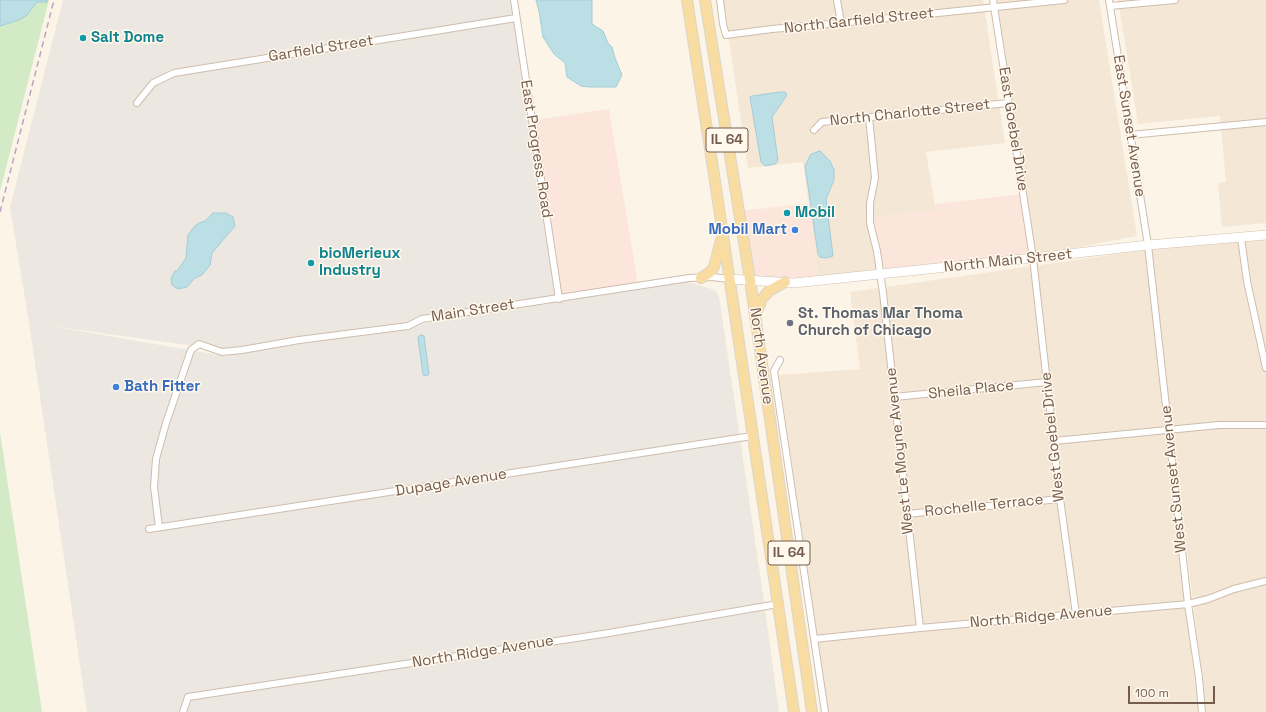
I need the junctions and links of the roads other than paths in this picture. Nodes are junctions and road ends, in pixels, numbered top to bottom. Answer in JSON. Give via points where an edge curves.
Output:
{"nodes":[{"id":1,"x":514,"y":0,"type":"edge"},
{"id":2,"x":687,"y":0,"type":"edge"},
{"id":3,"x":705,"y":0,"type":"edge"},
{"id":4,"x":720,"y":0,"type":"edge"},
{"id":5,"x":837,"y":0,"type":"edge"},
{"id":6,"x":993,"y":0,"type":"edge"},
{"id":7,"x":1064,"y":0,"type":"edge"},
{"id":8,"x":1175,"y":0,"type":"edge"},
{"id":9,"x":1110,"y":3,"type":"edge"},
{"id":10,"x":994,"y":7,"type":"junction"},
{"id":11,"x":516,"y":18,"type":"junction"},
{"id":12,"x":840,"y":23,"type":"junction"},
{"id":13,"x":137,"y":103,"type":"dead end"},
{"id":14,"x":1008,"y":103,"type":"junction"},
{"id":15,"x":869,"y":117,"type":"junction"},
{"id":16,"x":1266,"y":122,"type":"edge"},
{"id":17,"x":814,"y":130,"type":"dead end"},
{"id":18,"x":1130,"y":135,"type":"junction"},
{"id":19,"x":723,"y":235,"type":"junction"},
{"id":20,"x":1266,"y":235,"type":"edge"},
{"id":21,"x":1241,"y":238,"type":"junction"},
{"id":22,"x":1148,"y":245,"type":"junction"},
{"id":23,"x":1034,"y":258,"type":"junction"},
{"id":24,"x":880,"y":274,"type":"junction"},
{"id":25,"x":701,"y":278,"type":"junction"},
{"id":26,"x":729,"y":279,"type":"junction"},
{"id":27,"x":750,"y":280,"type":"junction"},
{"id":28,"x":784,"y":282,"type":"junction"},
{"id":29,"x":559,"y":299,"type":"junction"},
{"id":30,"x":755,"y":316,"type":"junction"},
{"id":31,"x":780,"y":360,"type":"dead end"},
{"id":32,"x":1266,"y":368,"type":"edge"},
{"id":33,"x":1047,"y":382,"type":"junction"},
{"id":34,"x":894,"y":397,"type":"junction"},
{"id":35,"x":1266,"y":425,"type":"edge"},
{"id":36,"x":1169,"y":430,"type":"junction"},
{"id":37,"x":752,"y":436,"type":"junction"},
{"id":38,"x":1054,"y":441,"type":"junction"},
{"id":39,"x":1060,"y":499,"type":"junction"},
{"id":40,"x":907,"y":514,"type":"junction"},
{"id":41,"x":159,"y":527,"type":"junction"},
{"id":42,"x":149,"y":528,"type":"dead end"},
{"id":43,"x":1266,"y":581,"type":"edge"},
{"id":44,"x":778,"y":604,"type":"junction"},
{"id":45,"x":1188,"y":604,"type":"junction"},
{"id":46,"x":1076,"y":614,"type":"junction"},
{"id":47,"x":920,"y":628,"type":"junction"},
{"id":48,"x":814,"y":639,"type":"junction"},
{"id":49,"x":183,"y":712,"type":"edge"},
{"id":50,"x":794,"y":712,"type":"edge"},
{"id":51,"x":812,"y":712,"type":"edge"},
{"id":52,"x":825,"y":712,"type":"edge"},
{"id":53,"x":1202,"y":712,"type":"edge"}],
"edges":[{"from":1,"to":11,"type":"street","name":"East Progress Road"},
{"from":2,"to":19,"type":"main road","name":"North Avenue","number":"IL 64"},
{"from":3,"to":27,"type":"main road","name":"North Avenue","number":"IL 64"},
{"from":4,"to":12,"type":"street","name":"North Garfield Street","via":[[726,35]]},
{"from":5,"to":12,"type":"street"},
{"from":6,"to":10,"type":"street","name":"East Goebel Drive"},
{"from":7,"to":10,"type":"street","name":"North Garfield Street"},
{"from":8,"to":9,"type":"street"},
{"from":9,"to":18,"type":"street","name":"East Sunset Avenue"},
{"from":10,"to":12,"type":"street","name":"North Garfield Street"},
{"from":10,"to":14,"type":"street","name":"East Goebel Drive"},
{"from":11,"to":13,"type":"street","name":"Garfield Street","via":[[174,73],[153,83]]},
{"from":11,"to":29,"type":"street","name":"East Progress Road"},
{"from":14,"to":15,"type":"street","name":"North Charlotte Street"},
{"from":14,"to":23,"type":"street","name":"East Goebel Drive"},
{"from":15,"to":17,"type":"street","name":"North Charlotte Street","via":[[822,122]]},
{"from":15,"to":24,"type":"street","name":"West Le Moyne Avenue","via":[[875,178],[870,204],[870,223]]},
{"from":16,"to":18,"type":"street"},
{"from":18,"to":22,"type":"street","name":"East Sunset Avenue"},
{"from":19,"to":25,"type":"main road","via":[[714,267]]},
{"from":19,"to":26,"type":"main road","name":"North Avenue","number":"IL 64"},
{"from":20,"to":21,"type":"street","name":"North Main Street"},
{"from":21,"to":22,"type":"street","name":"North Main Street"},
{"from":21,"to":32,"type":"street","via":[[1247,281]]},
{"from":22,"to":23,"type":"street","name":"North Main Street"},
{"from":22,"to":36,"type":"street","name":"West Sunset Avenue"},
{"from":23,"to":24,"type":"street","name":"North Main Street"},
{"from":23,"to":33,"type":"street","name":"West Goebel Drive"},
{"from":24,"to":28,"type":"street","name":"North Main Street"},
{"from":24,"to":34,"type":"street","name":"West Le Moyne Avenue"},
{"from":25,"to":26,"type":"street","name":"Main Street"},
{"from":25,"to":29,"type":"street","name":"Main Street"},
{"from":26,"to":27,"type":"street","name":"Main Street"},
{"from":26,"to":37,"type":"main road","name":"North Avenue","number":"IL 64"},
{"from":27,"to":28,"type":"street","name":"North Main Street"},
{"from":27,"to":30,"type":"main road","name":"North Avenue","number":"IL 64"},
{"from":28,"to":30,"type":"main road","via":[[769,291],[762,299]]},
{"from":29,"to":41,"type":"street","name":"Main Street","via":[[422,319],[408,326],[242,350],[222,352],[199,344],[191,350],[156,459],[154,487]]},
{"from":30,"to":51,"type":"main road","name":"North Avenue","number":"IL 64"},
{"from":31,"to":48,"type":"street","name":"North Avenue","via":[[774,371]]},
{"from":33,"to":34,"type":"street","name":"Sheila Place"},
{"from":33,"to":38,"type":"street","name":"West Goebel Drive"},
{"from":34,"to":40,"type":"street","name":"West Le Moyne Avenue"},
{"from":35,"to":36,"type":"street","via":[[1218,425]]},
{"from":36,"to":38,"type":"street"},
{"from":36,"to":45,"type":"street","name":"West Sunset Avenue"},
{"from":37,"to":41,"type":"street","name":"Dupage Avenue"},
{"from":37,"to":44,"type":"main road","name":"North Avenue","number":"IL 64"},
{"from":38,"to":39,"type":"street","name":"West Goebel Drive"},
{"from":39,"to":40,"type":"street","name":"Rochelle Terrace"},
{"from":39,"to":46,"type":"street","name":"West Goebel Drive"},
{"from":40,"to":47,"type":"street","name":"West Le Moyne Avenue"},
{"from":41,"to":42,"type":"street","name":"Dupage Avenue"},
{"from":43,"to":45,"type":"street","name":"North Ridge Avenue"},
{"from":44,"to":49,"type":"street","name":"North Ridge Avenue","via":[[609,633],[188,697]]},
{"from":44,"to":50,"type":"main road","name":"North Avenue","number":"IL 64"},
{"from":45,"to":46,"type":"street","name":"North Ridge Avenue"},
{"from":45,"to":53,"type":"street","name":"West Sunset Avenue"},
{"from":46,"to":47,"type":"street","name":"North Ridge Avenue"},
{"from":47,"to":48,"type":"street","name":"North Ridge Avenue"},
{"from":48,"to":52,"type":"street","name":"North Avenue"}]}
